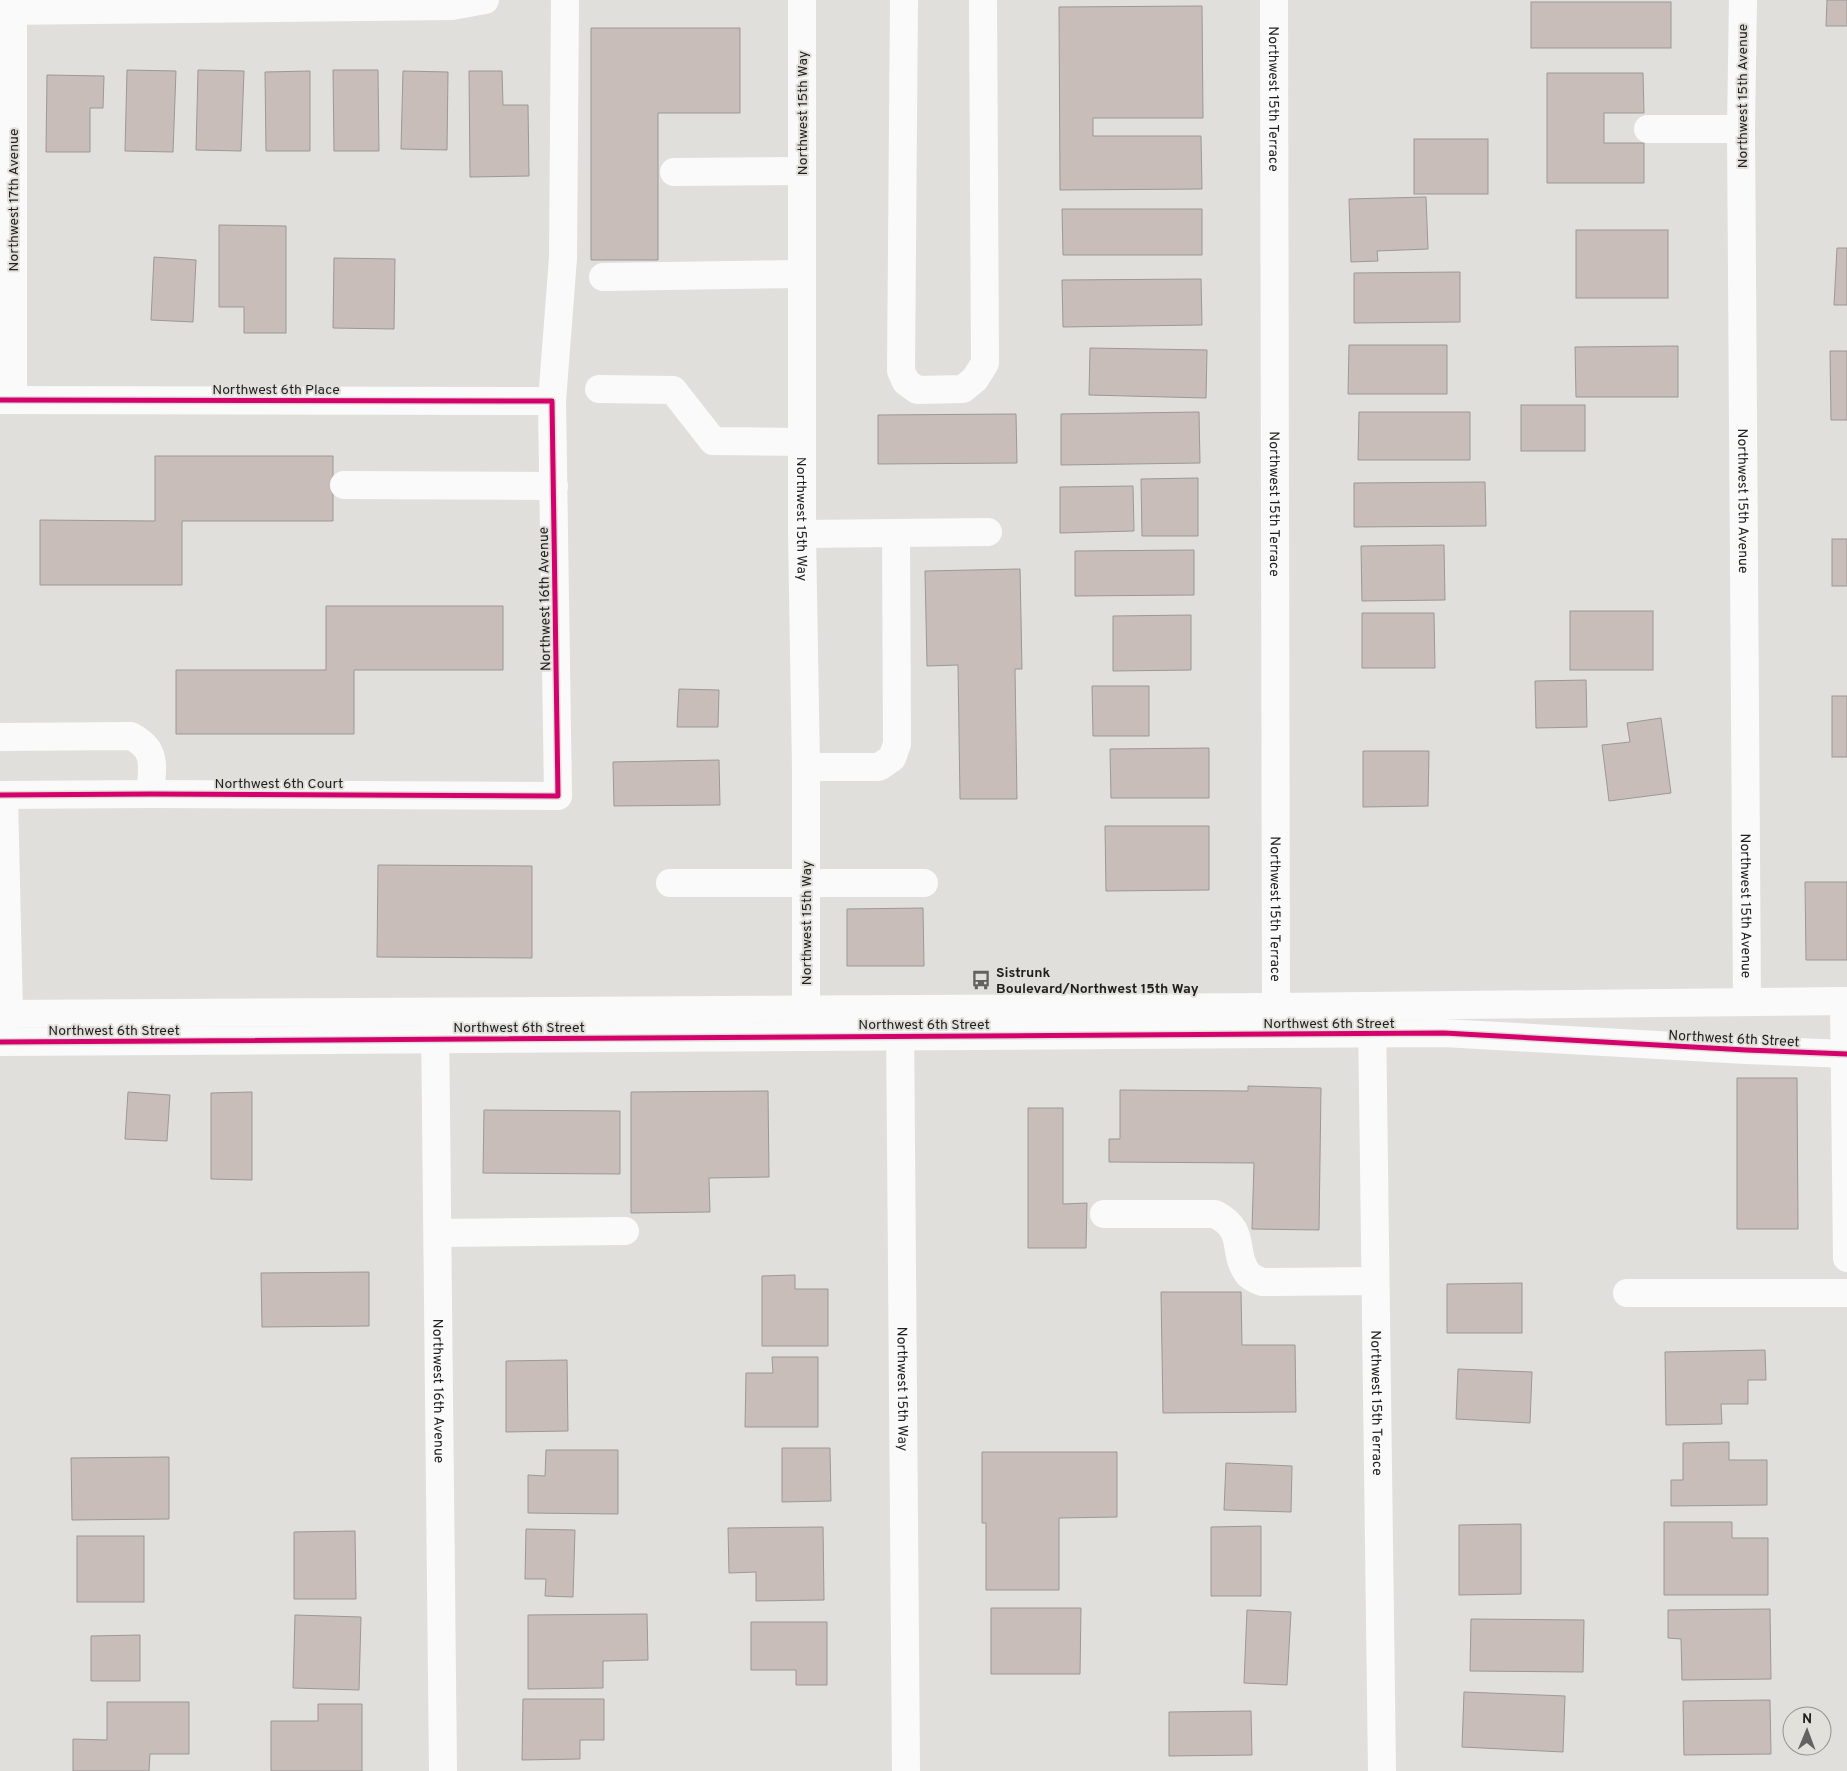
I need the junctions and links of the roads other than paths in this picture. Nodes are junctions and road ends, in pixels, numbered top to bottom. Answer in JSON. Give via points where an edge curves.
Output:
{"nodes":[{"id":1,"x":485,"y":0,"type":"edge"},
{"id":2,"x":565,"y":0,"type":"edge"},
{"id":3,"x":802,"y":0,"type":"edge"},
{"id":4,"x":904,"y":0,"type":"edge"},
{"id":5,"x":983,"y":0,"type":"edge"},
{"id":6,"x":1274,"y":0,"type":"edge"},
{"id":7,"x":1743,"y":0,"type":"edge"},
{"id":8,"x":9,"y":7,"type":"edge"},
{"id":9,"x":1648,"y":129,"type":"dead end"},
{"id":10,"x":1742,"y":129,"type":"junction"},
{"id":11,"x":802,"y":171,"type":"junction"},
{"id":12,"x":674,"y":172,"type":"dead end"},
{"id":13,"x":802,"y":274,"type":"junction"},
{"id":14,"x":603,"y":277,"type":"dead end"},
{"id":15,"x":599,"y":389,"type":"dead end"},
{"id":16,"x":6,"y":400,"type":"edge"},
{"id":17,"x":552,"y":401,"type":"junction"},
{"id":18,"x":802,"y":442,"type":"junction"},
{"id":19,"x":344,"y":485,"type":"dead end"},
{"id":20,"x":554,"y":486,"type":"junction"},
{"id":21,"x":988,"y":532,"type":"dead end"},
{"id":22,"x":896,"y":533,"type":"junction"},
{"id":23,"x":802,"y":534,"type":"junction"},
{"id":24,"x":0,"y":737,"type":"edge"},
{"id":25,"x":806,"y":767,"type":"junction"},
{"id":26,"x":151,"y":794,"type":"junction"},
{"id":27,"x":2,"y":795,"type":"edge"},
{"id":28,"x":558,"y":796,"type":"joint"},
{"id":29,"x":670,"y":883,"type":"dead end"},
{"id":30,"x":805,"y":883,"type":"junction"},
{"id":31,"x":924,"y":883,"type":"dead end"},
{"id":32,"x":1747,"y":1002,"type":"junction"},
{"id":33,"x":1846,"y":1002,"type":"edge"},
{"id":34,"x":1372,"y":1006,"type":"junction"},
{"id":35,"x":1276,"y":1007,"type":"junction"},
{"id":36,"x":900,"y":1009,"type":"junction"},
{"id":37,"x":806,"y":1010,"type":"junction"},
{"id":38,"x":436,"y":1012,"type":"junction"},
{"id":39,"x":3,"y":1018,"type":"edge"},
{"id":40,"x":1276,"y":1034,"type":"junction"},
{"id":41,"x":1373,"y":1034,"type":"junction"},
{"id":42,"x":899,"y":1035,"type":"junction"},
{"id":43,"x":806,"y":1036,"type":"junction"},
{"id":44,"x":436,"y":1039,"type":"junction"},
{"id":45,"x":0,"y":1042,"type":"edge"},
{"id":46,"x":1846,"y":1054,"type":"edge"},
{"id":47,"x":1847,"y":1202,"type":"edge"},
{"id":48,"x":1104,"y":1214,"type":"dead end"},
{"id":49,"x":625,"y":1231,"type":"dead end"},
{"id":50,"x":438,"y":1232,"type":"junction"},
{"id":51,"x":1847,"y":1258,"type":"edge"},
{"id":52,"x":1375,"y":1281,"type":"junction"},
{"id":53,"x":1627,"y":1293,"type":"dead end"},
{"id":54,"x":1847,"y":1293,"type":"edge"},
{"id":55,"x":443,"y":1771,"type":"edge"},
{"id":56,"x":906,"y":1771,"type":"edge"},
{"id":57,"x":1382,"y":1771,"type":"edge"}],
"edges":[{"from":1,"to":8,"type":"street","via":[[452,6]]},
{"from":2,"to":17,"type":"street","name":"Northwest 16th Avenue","via":[[563,258]]},
{"from":3,"to":11,"type":"street","name":"Northwest 15th Way"},
{"from":4,"to":5,"type":"street","via":[[901,371],[906,382],[917,390],[963,389],[975,379],[985,363]]},
{"from":6,"to":35,"type":"street","name":"Northwest 15th Terrace"},
{"from":7,"to":10,"type":"street","name":"Northwest 15th Avenue"},
{"from":8,"to":16,"type":"street","name":"Northwest 17th Avenue"},
{"from":9,"to":10,"type":"street"},
{"from":10,"to":32,"type":"street","name":"Northwest 15th Avenue"},
{"from":11,"to":12,"type":"street"},
{"from":11,"to":13,"type":"street","name":"Northwest 15th Way"},
{"from":13,"to":14,"type":"street"},
{"from":13,"to":18,"type":"street","name":"Northwest 15th Way"},
{"from":15,"to":18,"type":"street","via":[[673,390],[713,441]]},
{"from":16,"to":17,"type":"street","name":"Northwest 6th Place"},
{"from":17,"to":20,"type":"street","name":"Northwest 16th Avenue"},
{"from":18,"to":23,"type":"street","name":"Northwest 15th Way"},
{"from":19,"to":20,"type":"street"},
{"from":20,"to":28,"type":"street","name":"Northwest 16th Avenue"},
{"from":21,"to":22,"type":"street"},
{"from":22,"to":23,"type":"street"},
{"from":22,"to":25,"type":"street","via":[[897,744],[892,758],[879,767]]},
{"from":23,"to":25,"type":"street","name":"Northwest 15th Way"},
{"from":24,"to":26,"type":"street","via":[[131,736],[144,743],[151,756]]},
{"from":25,"to":30,"type":"street","name":"Northwest 15th Way"},
{"from":26,"to":27,"type":"street","name":"Northwest 6th Court"},
{"from":26,"to":28,"type":"street","name":"Northwest 6th Court"},
{"from":27,"to":39,"type":"street"},
{"from":29,"to":30,"type":"street"},
{"from":30,"to":31,"type":"street"},
{"from":30,"to":37,"type":"street","name":"Northwest 15th Way"},
{"from":32,"to":33,"type":"street","name":"Northwest 6th Street"},
{"from":32,"to":34,"type":"street","name":"Northwest 6th Street"},
{"from":33,"to":46,"type":"street"},
{"from":34,"to":35,"type":"street","name":"Northwest 6th Street"},
{"from":34,"to":41,"type":"street","name":"Northwest 15th Terrace"},
{"from":35,"to":36,"type":"street","name":"Northwest 6th Street"},
{"from":35,"to":40,"type":"street","name":"Northwest 15th Terrace"},
{"from":36,"to":37,"type":"street","name":"Northwest 6th Street"},
{"from":36,"to":42,"type":"street","name":"Northwest 15th Way"},
{"from":37,"to":38,"type":"street","name":"Northwest 6th Street"},
{"from":37,"to":43,"type":"street","name":"Northwest 15th Way"},
{"from":38,"to":39,"type":"street","name":"Northwest 6th Street"},
{"from":38,"to":44,"type":"street","name":"Northwest 16th Avenue"},
{"from":40,"to":41,"type":"street","name":"Northwest 6th Street"},
{"from":40,"to":42,"type":"street","name":"Northwest 6th Street"},
{"from":41,"to":46,"type":"street","name":"Northwest 6th Street","via":[[1444,1033]]},
{"from":41,"to":52,"type":"street","name":"Northwest 15th Terrace"},
{"from":42,"to":43,"type":"street","name":"Northwest 6th Street"},
{"from":42,"to":56,"type":"street","name":"Northwest 15th Way"},
{"from":43,"to":44,"type":"street","name":"Northwest 6th Street"},
{"from":44,"to":45,"type":"street","name":"Northwest 6th Street"},
{"from":44,"to":50,"type":"street","name":"Northwest 16th Avenue"},
{"from":46,"to":47,"type":"street"},
{"from":47,"to":51,"type":"street"},
{"from":48,"to":52,"type":"street","via":[[1215,1214],[1227,1220],[1237,1235],[1241,1259],[1249,1275],[1262,1282]]},
{"from":49,"to":50,"type":"street"},
{"from":50,"to":55,"type":"street","name":"Northwest 16th Avenue"},
{"from":52,"to":57,"type":"street","name":"Northwest 15th Terrace"},
{"from":53,"to":54,"type":"street"}]}
